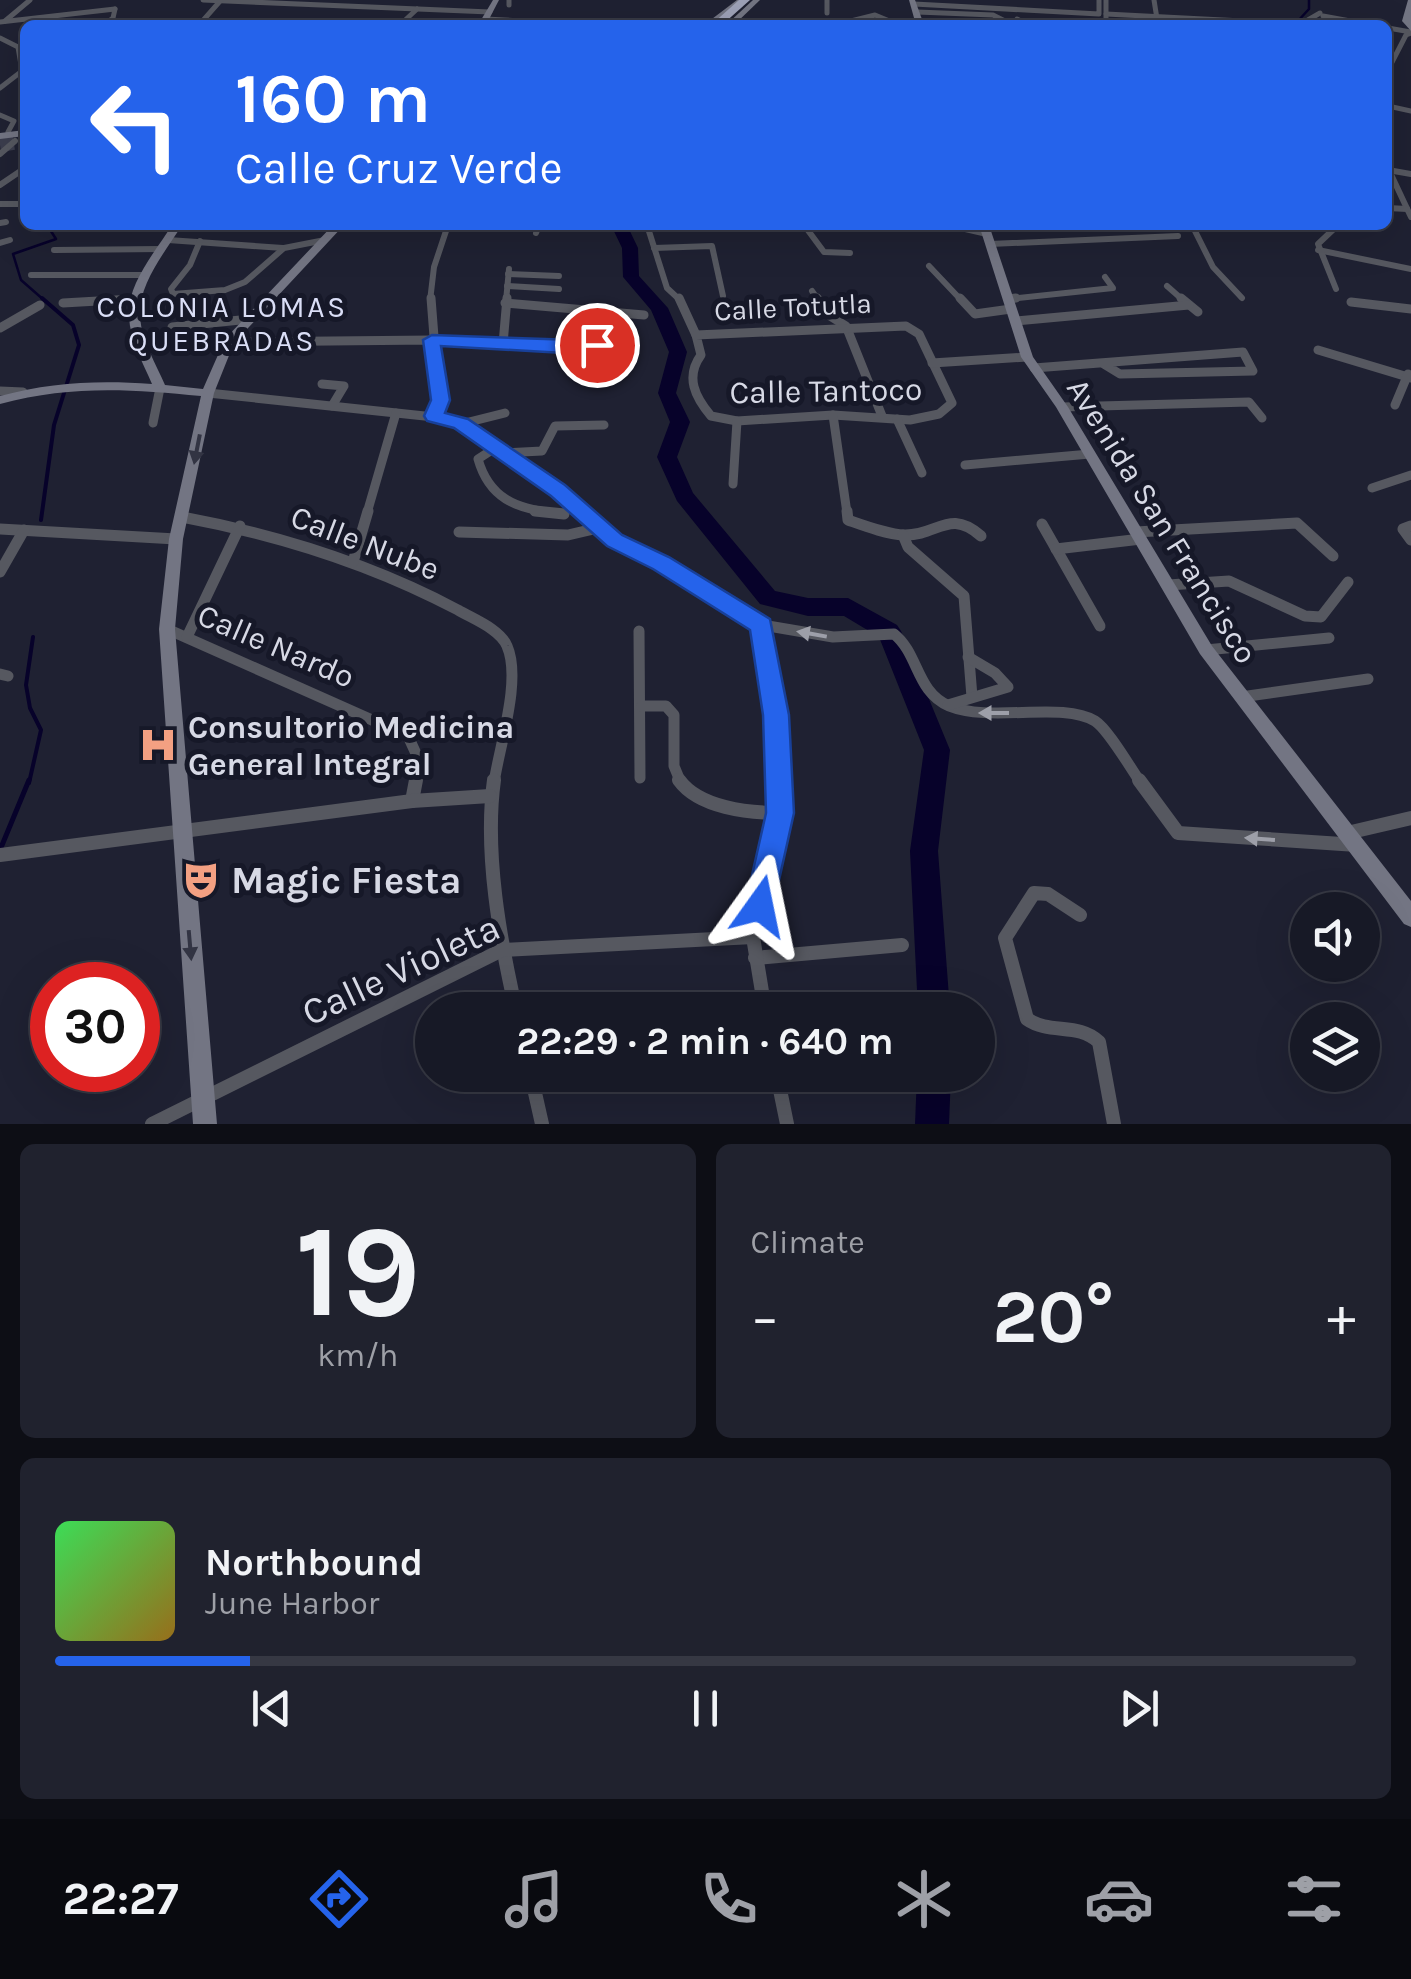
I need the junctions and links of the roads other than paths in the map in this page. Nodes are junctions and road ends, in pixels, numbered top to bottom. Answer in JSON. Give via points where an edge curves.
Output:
{"nodes":[{"id":1,"x":30,"y":0,"type":"edge"},
{"id":2,"x":203,"y":0,"type":"edge"},
{"id":3,"x":220,"y":0,"type":"edge"},
{"id":4,"x":496,"y":0,"type":"edge"},
{"id":5,"x":749,"y":0,"type":"edge"},
{"id":6,"x":827,"y":0,"type":"edge"},
{"id":7,"x":1102,"y":0,"type":"edge"},
{"id":8,"x":1154,"y":0,"type":"edge"},
{"id":9,"x":1411,"y":1,"type":"edge"},
{"id":10,"x":314,"y":2,"type":"edge"},
{"id":11,"x":1319,"y":2,"type":"edge"},
{"id":12,"x":914,"y":5,"type":"edge"},
{"id":13,"x":416,"y":9,"type":"junction"},
{"id":14,"x":1021,"y":9,"type":"junction"},
{"id":15,"x":826,"y":13,"type":"dead end"},
{"id":16,"x":1102,"y":14,"type":"junction"},
{"id":17,"x":1322,"y":15,"type":"junction"},
{"id":18,"x":1155,"y":17,"type":"junction"},
{"id":19,"x":486,"y":19,"type":"edge"},
{"id":20,"x":1017,"y":19,"type":"edge"},
{"id":21,"x":110,"y":20,"type":"edge"},
{"id":22,"x":203,"y":20,"type":"edge"},
{"id":23,"x":405,"y":20,"type":"edge"},
{"id":24,"x":723,"y":20,"type":"edge"},
{"id":25,"x":723,"y":20,"type":"edge"},
{"id":26,"x":858,"y":20,"type":"edge"},
{"id":27,"x":886,"y":20,"type":"edge"},
{"id":28,"x":1002,"y":20,"type":"edge"},
{"id":29,"x":1104,"y":20,"type":"edge"},
{"id":30,"x":1156,"y":20,"type":"edge"},
{"id":31,"x":1220,"y":20,"type":"edge"},
{"id":32,"x":1311,"y":20,"type":"edge"},
{"id":33,"x":1347,"y":20,"type":"edge"},
{"id":34,"x":2,"y":22,"type":"edge"},
{"id":35,"x":1411,"y":31,"type":"edge"},
{"id":36,"x":1392,"y":58,"type":"edge"},
{"id":37,"x":0,"y":115,"type":"edge"},
{"id":38,"x":12,"y":137,"type":"edge"},
{"id":39,"x":0,"y":154,"type":"edge"},
{"id":40,"x":1392,"y":178,"type":"edge"},
{"id":41,"x":1409,"y":213,"type":"edge"},
{"id":42,"x":174,"y":230,"type":"edge"},
{"id":43,"x":334,"y":230,"type":"edge"},
{"id":44,"x":446,"y":230,"type":"edge"},
{"id":45,"x":649,"y":230,"type":"edge"},
{"id":46,"x":808,"y":230,"type":"edge"},
{"id":47,"x":1195,"y":230,"type":"edge"},
{"id":48,"x":1331,"y":230,"type":"edge"},
{"id":49,"x":987,"y":234,"type":"edge"},
{"id":50,"x":1178,"y":236,"type":"dead end"},
{"id":51,"x":10,"y":240,"type":"dead end"},
{"id":52,"x":200,"y":240,"type":"junction"},
{"id":53,"x":324,"y":240,"type":"junction"},
{"id":54,"x":0,"y":243,"type":"edge"},
{"id":55,"x":165,"y":245,"type":"junction"},
{"id":56,"x":284,"y":248,"type":"junction"},
{"id":57,"x":654,"y":248,"type":"junction"},
{"id":58,"x":54,"y":250,"type":"dead end"},
{"id":59,"x":1318,"y":250,"type":"junction"},
{"id":60,"x":850,"y":253,"type":"dead end"},
{"id":61,"x":929,"y":266,"type":"dead end"},
{"id":62,"x":1411,"y":269,"type":"edge"},
{"id":63,"x":31,"y":275,"type":"dead end"},
{"id":64,"x":146,"y":275,"type":"junction"},
{"id":65,"x":560,"y":276,"type":"dead end"},
{"id":66,"x":1106,"y":277,"type":"dead end"},
{"id":67,"x":507,"y":286,"type":"junction"},
{"id":68,"x":1167,"y":286,"type":"dead end"},
{"id":69,"x":1336,"y":288,"type":"dead end"},
{"id":70,"x":559,"y":289,"type":"dead end"},
{"id":71,"x":812,"y":291,"type":"dead end"},
{"id":72,"x":724,"y":296,"type":"dead end"},
{"id":73,"x":1242,"y":298,"type":"dead end"},
{"id":74,"x":133,"y":299,"type":"junction"},
{"id":75,"x":1352,"y":302,"type":"dead end"},
{"id":76,"x":62,"y":303,"type":"dead end"},
{"id":77,"x":505,"y":303,"type":"junction"},
{"id":78,"x":1189,"y":304,"type":"junction"},
{"id":79,"x":40,"y":305,"type":"dead end"},
{"id":80,"x":1011,"y":310,"type":"junction"},
{"id":81,"x":1411,"y":310,"type":"edge"},
{"id":82,"x":1198,"y":312,"type":"dead end"},
{"id":83,"x":644,"y":315,"type":"dead end"},
{"id":84,"x":250,"y":319,"type":"junction"},
{"id":85,"x":846,"y":326,"type":"junction"},
{"id":86,"x":0,"y":328,"type":"edge"},
{"id":87,"x":696,"y":334,"type":"junction"},
{"id":88,"x":432,"y":340,"type":"junction"},
{"id":89,"x":229,"y":342,"type":"junction"},
{"id":90,"x":630,"y":343,"type":"dead end"},
{"id":91,"x":503,"y":344,"type":"junction"},
{"id":92,"x":181,"y":348,"type":"dead end"},
{"id":93,"x":1318,"y":350,"type":"dead end"},
{"id":94,"x":932,"y":362,"type":"junction"},
{"id":95,"x":1102,"y":363,"type":"junction"},
{"id":96,"x":1037,"y":364,"type":"junction"},
{"id":97,"x":1409,"y":377,"type":"edge"},
{"id":98,"x":322,"y":384,"type":"dead end"},
{"id":99,"x":160,"y":388,"type":"junction"},
{"id":100,"x":0,"y":391,"type":"edge"},
{"id":101,"x":24,"y":392,"type":"junction"},
{"id":102,"x":208,"y":392,"type":"junction"},
{"id":103,"x":0,"y":400,"type":"edge"},
{"id":104,"x":1395,"y":405,"type":"dead end"},
{"id":105,"x":332,"y":406,"type":"junction"},
{"id":106,"x":1062,"y":406,"type":"junction"},
{"id":107,"x":505,"y":412,"type":"dead end"},
{"id":108,"x":396,"y":413,"type":"junction"},
{"id":109,"x":434,"y":416,"type":"junction"},
{"id":110,"x":833,"y":416,"type":"junction"},
{"id":111,"x":882,"y":416,"type":"junction"},
{"id":112,"x":1262,"y":418,"type":"dead end"},
{"id":113,"x":898,"y":419,"type":"junction"},
{"id":114,"x":736,"y":421,"type":"junction"},
{"id":115,"x":153,"y":423,"type":"dead end"},
{"id":116,"x":461,"y":424,"type":"junction"},
{"id":117,"x":604,"y":425,"type":"dead end"},
{"id":118,"x":500,"y":450,"type":"junction"},
{"id":119,"x":1090,"y":454,"type":"junction"},
{"id":120,"x":965,"y":464,"type":"dead end"},
{"id":121,"x":922,"y":473,"type":"dead end"},
{"id":122,"x":1411,"y":476,"type":"edge"},
{"id":123,"x":732,"y":484,"type":"dead end"},
{"id":124,"x":1372,"y":488,"type":"dead end"},
{"id":125,"x":564,"y":514,"type":"dead end"},
{"id":126,"x":182,"y":517,"type":"junction"},
{"id":127,"x":1042,"y":524,"type":"dead end"},
{"id":128,"x":240,"y":526,"type":"junction"},
{"id":129,"x":1411,"y":526,"type":"edge"},
{"id":130,"x":598,"y":528,"type":"junction"},
{"id":131,"x":0,"y":529,"type":"edge"},
{"id":132,"x":24,"y":530,"type":"junction"},
{"id":133,"x":459,"y":532,"type":"dead end"},
{"id":134,"x":902,"y":536,"type":"junction"},
{"id":135,"x":981,"y":536,"type":"dead end"},
{"id":136,"x":1134,"y":537,"type":"junction"},
{"id":137,"x":176,"y":539,"type":"junction"},
{"id":138,"x":1411,"y":540,"type":"edge"},
{"id":139,"x":1056,"y":549,"type":"junction"},
{"id":140,"x":1333,"y":556,"type":"dead end"},
{"id":141,"x":353,"y":562,"type":"junction"},
{"id":142,"x":0,"y":572,"type":"edge"},
{"id":143,"x":1348,"y":582,"type":"dead end"},
{"id":144,"x":1168,"y":585,"type":"junction"},
{"id":145,"x":762,"y":625,"type":"junction"},
{"id":146,"x":1100,"y":626,"type":"dead end"},
{"id":147,"x":167,"y":629,"type":"junction"},
{"id":148,"x":638,"y":631,"type":"dead end"},
{"id":149,"x":187,"y":636,"type":"junction"},
{"id":150,"x":1329,"y":638,"type":"dead end"},
{"id":151,"x":1206,"y":650,"type":"junction"},
{"id":152,"x":968,"y":657,"type":"junction"},
{"id":153,"x":1368,"y":678,"type":"dead end"},
{"id":154,"x":972,"y":697,"type":"junction"},
{"id":155,"x":1241,"y":697,"type":"junction"},
{"id":156,"x":947,"y":705,"type":"junction"},
{"id":157,"x":642,"y":706,"type":"junction"},
{"id":158,"x":640,"y":778,"type":"dead end"},
{"id":159,"x":490,"y":796,"type":"junction"},
{"id":160,"x":412,"y":801,"type":"junction"},
{"id":161,"x":780,"y":813,"type":"junction"},
{"id":162,"x":1411,"y":818,"type":"edge"},
{"id":163,"x":180,"y":834,"type":"junction"},
{"id":164,"x":1352,"y":839,"type":"junction"},
{"id":165,"x":6,"y":854,"type":"edge"},
{"id":166,"x":1080,"y":915,"type":"dead end"},
{"id":167,"x":1411,"y":917,"type":"edge"},
{"id":168,"x":754,"y":937,"type":"junction"},
{"id":169,"x":902,"y":945,"type":"dead end"},
{"id":170,"x":502,"y":950,"type":"junction"},
{"id":171,"x":756,"y":958,"type":"junction"},
{"id":172,"x":512,"y":992,"type":"edge"},
{"id":173,"x":762,"y":992,"type":"edge"},
{"id":174,"x":534,"y":1092,"type":"edge"},
{"id":175,"x":781,"y":1092,"type":"edge"},
{"id":176,"x":204,"y":1100,"type":"junction"},
{"id":177,"x":152,"y":1124,"type":"edge"},
{"id":178,"x":205,"y":1124,"type":"edge"},
{"id":179,"x":542,"y":1124,"type":"edge"},
{"id":180,"x":787,"y":1124,"type":"edge"},
{"id":181,"x":1114,"y":1124,"type":"edge"}],
"edges":[{"from":1,"to":34,"type":"street"},
{"from":2,"to":3,"type":"street"},
{"from":3,"to":10,"type":"street"},
{"from":3,"to":22,"type":"street"},
{"from":4,"to":19,"type":"street"},
{"from":5,"to":24,"type":"highway"},
{"from":5,"to":25,"type":"highway"},
{"from":6,"to":15,"type":"street"},
{"from":7,"to":16,"type":"street"},
{"from":8,"to":18,"type":"street"},
{"from":9,"to":35,"type":"street"},
{"from":10,"to":13,"type":"street"},
{"from":11,"to":17,"type":"street"},
{"from":12,"to":14,"type":"street"},
{"from":12,"to":28,"type":"street"},
{"from":13,"to":19,"type":"street"},
{"from":13,"to":23,"type":"street"},
{"from":14,"to":16,"type":"street"},
{"from":14,"to":20,"type":"street"},
{"from":16,"to":18,"type":"street"},
{"from":16,"to":29,"type":"street"},
{"from":17,"to":32,"type":"street"},
{"from":17,"to":33,"type":"street"},
{"from":18,"to":30,"type":"street"},
{"from":18,"to":31,"type":"street"},
{"from":21,"to":34,"type":"street","via":[[115,9]]},
{"from":26,"to":27,"type":"street"},
{"from":35,"to":36,"type":"street"},
{"from":37,"to":38,"type":"street","via":[[14,121]]},
{"from":38,"to":39,"type":"street","via":[[12,148]]},
{"from":40,"to":41,"type":"street"},
{"from":42,"to":55,"type":"street"},
{"from":43,"to":53,"type":"street"},
{"from":44,"to":88,"type":"street","via":[[430,278]]},
{"from":45,"to":57,"type":"street"},
{"from":46,"to":60,"type":"street","via":[[824,252]]},
{"from":47,"to":73,"type":"street","via":[[1214,267]]},
{"from":48,"to":59,"type":"street"},
{"from":49,"to":50,"type":"street"},
{"from":49,"to":80,"type":"street","name":"Avenida San Francisco"},
{"from":51,"to":54,"type":"street"},
{"from":52,"to":55,"type":"street"},
{"from":52,"to":56,"type":"street"},
{"from":52,"to":56,"type":"street","via":[[173,294],[245,282]]},
{"from":53,"to":56,"type":"street"},
{"from":53,"to":84,"type":"street"},
{"from":55,"to":58,"type":"street"},
{"from":55,"to":64,"type":"street"},
{"from":57,"to":72,"type":"street","via":[[712,246]]},
{"from":57,"to":87,"type":"street","via":[[666,288],[683,298]]},
{"from":59,"to":62,"type":"street"},
{"from":59,"to":69,"type":"street"},
{"from":61,"to":80,"type":"street","via":[[975,314]]},
{"from":63,"to":64,"type":"street"},
{"from":64,"to":74,"type":"street"},
{"from":65,"to":67,"type":"street","via":[[509,271]]},
{"from":66,"to":80,"type":"street","via":[[1113,288]]},
{"from":67,"to":70,"type":"street"},
{"from":67,"to":77,"type":"street"},
{"from":68,"to":78,"type":"street"},
{"from":71,"to":85,"type":"street"},
{"from":74,"to":76,"type":"street"},
{"from":74,"to":99,"type":"street","via":[[134,328]]},
{"from":75,"to":81,"type":"street"},
{"from":77,"to":83,"type":"street"},
{"from":77,"to":91,"type":"street"},
{"from":78,"to":80,"type":"street"},
{"from":78,"to":82,"type":"street"},
{"from":79,"to":86,"type":"street"},
{"from":80,"to":96,"type":"street","name":"Avenida San Francisco"},
{"from":84,"to":89,"type":"street"},
{"from":84,"to":92,"type":"street","via":[[172,327]]},
{"from":85,"to":87,"type":"street","name":"Calle Totutla"},
{"from":85,"to":94,"type":"street","name":"Calle Totutla","via":[[906,326],[919,334]]},
{"from":85,"to":111,"type":"street"},
{"from":87,"to":114,"type":"street","name":"Calle Tantoco","via":[[702,355],[690,374],[712,416]]},
{"from":88,"to":89,"type":"street"},
{"from":88,"to":91,"type":"street"},
{"from":88,"to":109,"type":"street","via":[[440,400]]},
{"from":89,"to":102,"type":"street"},
{"from":90,"to":91,"type":"street"},
{"from":93,"to":97,"type":"street"},
{"from":94,"to":96,"type":"street"},
{"from":94,"to":113,"type":"street","name":"Calle Tantoco","via":[[952,402],[948,410],[927,419]]},
{"from":95,"to":95,"type":"street","via":[[1243,352],[1254,370],[1120,374]]},
{"from":95,"to":96,"type":"street"},
{"from":96,"to":106,"type":"street","name":"Avenida San Francisco"},
{"from":97,"to":104,"type":"street"},
{"from":98,"to":105,"type":"street","via":[[344,386]]},
{"from":99,"to":101,"type":"street"},
{"from":99,"to":102,"type":"street"},
{"from":99,"to":115,"type":"street"},
{"from":100,"to":101,"type":"street"},
{"from":101,"to":103,"type":"street"},
{"from":102,"to":105,"type":"street"},
{"from":102,"to":126,"type":"street","one_way":true},
{"from":105,"to":108,"type":"street"},
{"from":106,"to":112,"type":"street","via":[[1248,402]]},
{"from":106,"to":119,"type":"street","name":"Avenida San Francisco"},
{"from":107,"to":116,"type":"street"},
{"from":108,"to":109,"type":"street"},
{"from":108,"to":141,"type":"street"},
{"from":109,"to":116,"type":"street"},
{"from":110,"to":111,"type":"street","name":"Calle Tantoco"},
{"from":110,"to":114,"type":"street","name":"Calle Tantoco"},
{"from":110,"to":134,"type":"street","via":[[848,520]]},
{"from":111,"to":113,"type":"street","name":"Calle Tantoco"},
{"from":113,"to":121,"type":"street"},
{"from":114,"to":123,"type":"street"},
{"from":116,"to":118,"type":"street"},
{"from":117,"to":118,"type":"street","via":[[562,423],[542,451]]},
{"from":118,"to":125,"type":"street","via":[[478,458],[482,480],[526,511]]},
{"from":118,"to":130,"type":"street"},
{"from":119,"to":120,"type":"street"},
{"from":119,"to":136,"type":"street","name":"Avenida San Francisco"},
{"from":122,"to":124,"type":"street"},
{"from":126,"to":128,"type":"street","name":"Calle Nube"},
{"from":126,"to":137,"type":"street"},
{"from":127,"to":139,"type":"street"},
{"from":128,"to":141,"type":"street","name":"Calle Nube"},
{"from":128,"to":149,"type":"street"},
{"from":129,"to":138,"type":"street","via":[[1403,529]]},
{"from":130,"to":133,"type":"street","via":[[568,535]]},
{"from":130,"to":145,"type":"street"},
{"from":131,"to":132,"type":"street"},
{"from":132,"to":137,"type":"street"},
{"from":132,"to":142,"type":"street"},
{"from":134,"to":135,"type":"street","via":[[957,521]]},
{"from":134,"to":152,"type":"street","via":[[964,596]]},
{"from":136,"to":139,"type":"street"},
{"from":136,"to":140,"type":"street","via":[[1297,523]]},
{"from":136,"to":144,"type":"street","name":"Avenida San Francisco"},
{"from":137,"to":147,"type":"street"},
{"from":139,"to":146,"type":"street"},
{"from":141,"to":159,"type":"street","name":"Calle Nube","via":[[400,579],[487,626],[507,644],[511,676]]},
{"from":143,"to":144,"type":"street","via":[[1321,617],[1304,616],[1229,582]]},
{"from":144,"to":151,"type":"street","name":"Avenida San Francisco"},
{"from":156,"to":145,"type":"street","one_way":true,"via":[[927,691],[894,634],[833,637]]},
{"from":145,"to":161,"type":"street","via":[[776,715]]},
{"from":147,"to":149,"type":"street","name":"Calle Nardo"},
{"from":147,"to":163,"type":"street"},
{"from":148,"to":157,"type":"street"},
{"from":149,"to":160,"type":"street","name":"Calle Nardo","via":[[408,736],[418,754]]},
{"from":150,"to":151,"type":"street"},
{"from":151,"to":155,"type":"street","name":"Avenida San Francisco"},
{"from":152,"to":154,"type":"street"},
{"from":152,"to":154,"type":"street","via":[[1008,687]]},
{"from":153,"to":155,"type":"street"},
{"from":154,"to":156,"type":"street"},
{"from":155,"to":164,"type":"street","name":"Avenida San Francisco"},
{"from":164,"to":156,"type":"street","one_way":true,"via":[[1178,833],[1096,721]]},
{"from":157,"to":158,"type":"street"},
{"from":157,"to":161,"type":"street","via":[[666,706],[674,714],[675,774],[687,792],[710,803]]},
{"from":159,"to":160,"type":"street"},
{"from":159,"to":170,"type":"street","name":"Calle Nube"},
{"from":160,"to":163,"type":"street"},
{"from":161,"to":168,"type":"street"},
{"from":162,"to":164,"type":"street"},
{"from":163,"to":165,"type":"street"},
{"from":163,"to":176,"type":"street","one_way":true},
{"from":164,"to":167,"type":"street","name":"Avenida San Francisco"},
{"from":166,"to":181,"type":"street","via":[[1048,894],[1034,894],[1006,941],[1026,1019],[1045,1030],[1082,1029],[1099,1042]]},
{"from":168,"to":170,"type":"street","name":"Calle Violeta"},
{"from":168,"to":171,"type":"street"},
{"from":169,"to":171,"type":"street"},
{"from":170,"to":172,"type":"street","name":"Calle Nube"},
{"from":170,"to":176,"type":"street","name":"Calle Violeta"},
{"from":171,"to":173,"type":"street"},
{"from":174,"to":179,"type":"street"},
{"from":175,"to":180,"type":"street"},
{"from":176,"to":177,"type":"street","name":"Calle Violeta"},
{"from":176,"to":178,"type":"street"}]}
